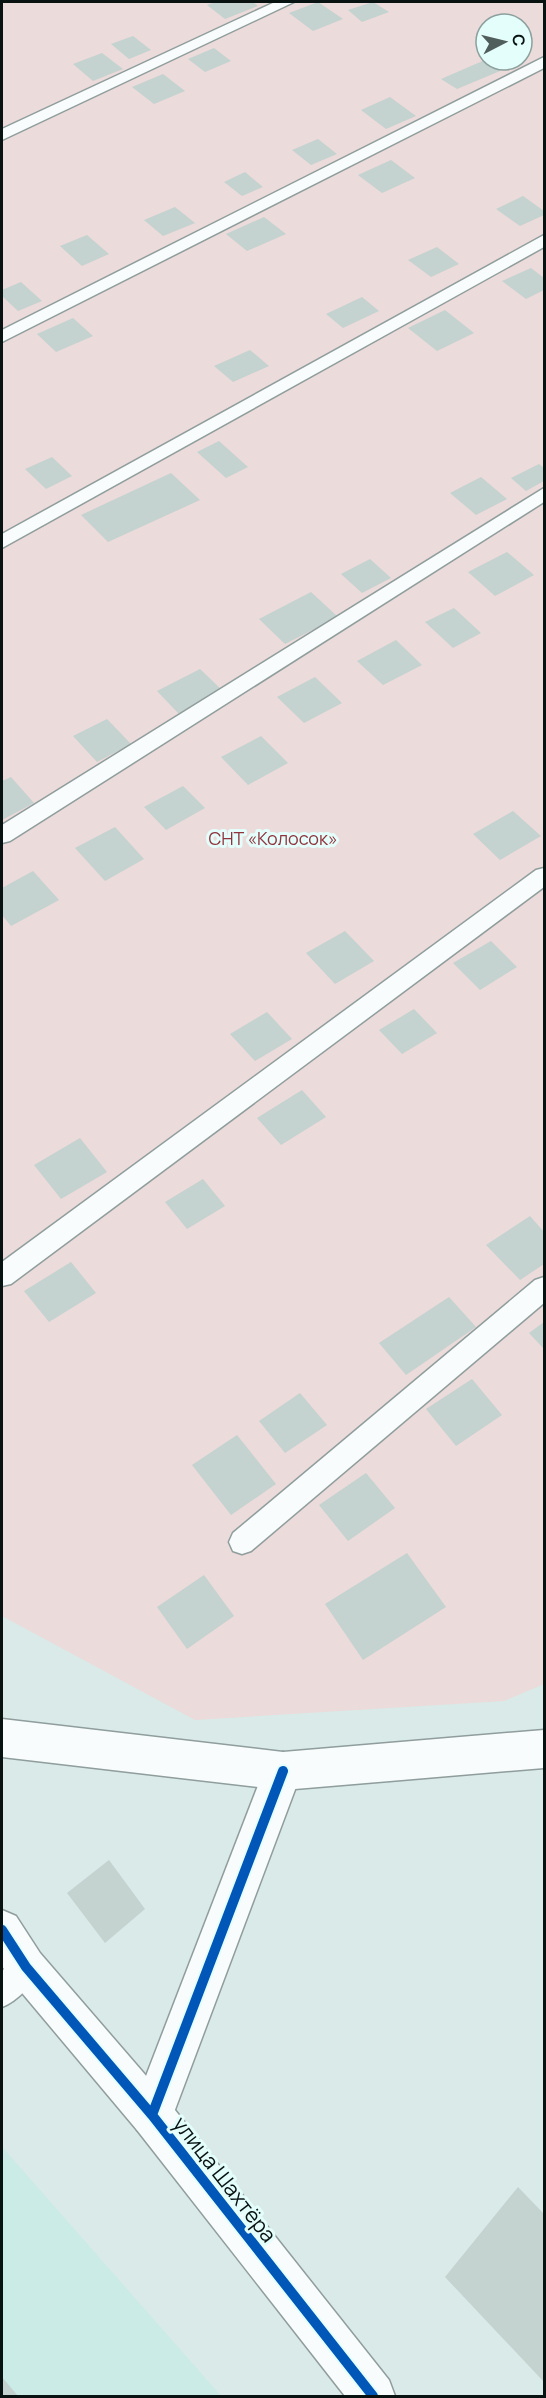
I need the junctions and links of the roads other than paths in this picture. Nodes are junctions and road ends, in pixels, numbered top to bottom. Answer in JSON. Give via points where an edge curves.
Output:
{"nodes":[{"id":1,"x":286,"y":2,"type":"edge"},
{"id":2,"x":544,"y":62,"type":"edge"},
{"id":3,"x":2,"y":135,"type":"edge"},
{"id":4,"x":544,"y":240,"type":"edge"},
{"id":5,"x":2,"y":337,"type":"edge"},
{"id":6,"x":544,"y":494,"type":"edge"},
{"id":7,"x":2,"y":542,"type":"edge"},
{"id":8,"x":2,"y":835,"type":"edge"},
{"id":9,"x":544,"y":876,"type":"edge"},
{"id":10,"x":2,"y":1276,"type":"edge"},
{"id":11,"x":544,"y":1288,"type":"edge"},
{"id":12,"x":242,"y":1542,"type":"dead end"},
{"id":13,"x":2,"y":1738,"type":"edge"},
{"id":14,"x":544,"y":1749,"type":"edge"},
{"id":15,"x":284,"y":1771,"type":"junction"},
{"id":16,"x":2,"y":1930,"type":"edge"},
{"id":17,"x":14,"y":1979,"type":"edge"},
{"id":18,"x":152,"y":2115,"type":"junction"},
{"id":19,"x":373,"y":2397,"type":"edge"}],
"edges":[{"from":1,"to":3,"type":"lane"},
{"from":2,"to":5,"type":"lane"},
{"from":4,"to":7,"type":"lane"},
{"from":6,"to":8,"type":"lane"},
{"from":9,"to":10,"type":"lane"},
{"from":11,"to":12,"type":"lane"},
{"from":13,"to":15,"type":"street"},
{"from":14,"to":15,"type":"street"},
{"from":15,"to":18,"type":"street"},
{"from":16,"to":17,"type":"street","name":"улица Шахтёра"},
{"from":17,"to":18,"type":"street","name":"улица Шахтёра"},
{"from":18,"to":19,"type":"street","name":"улица Шахтёра"}]}
